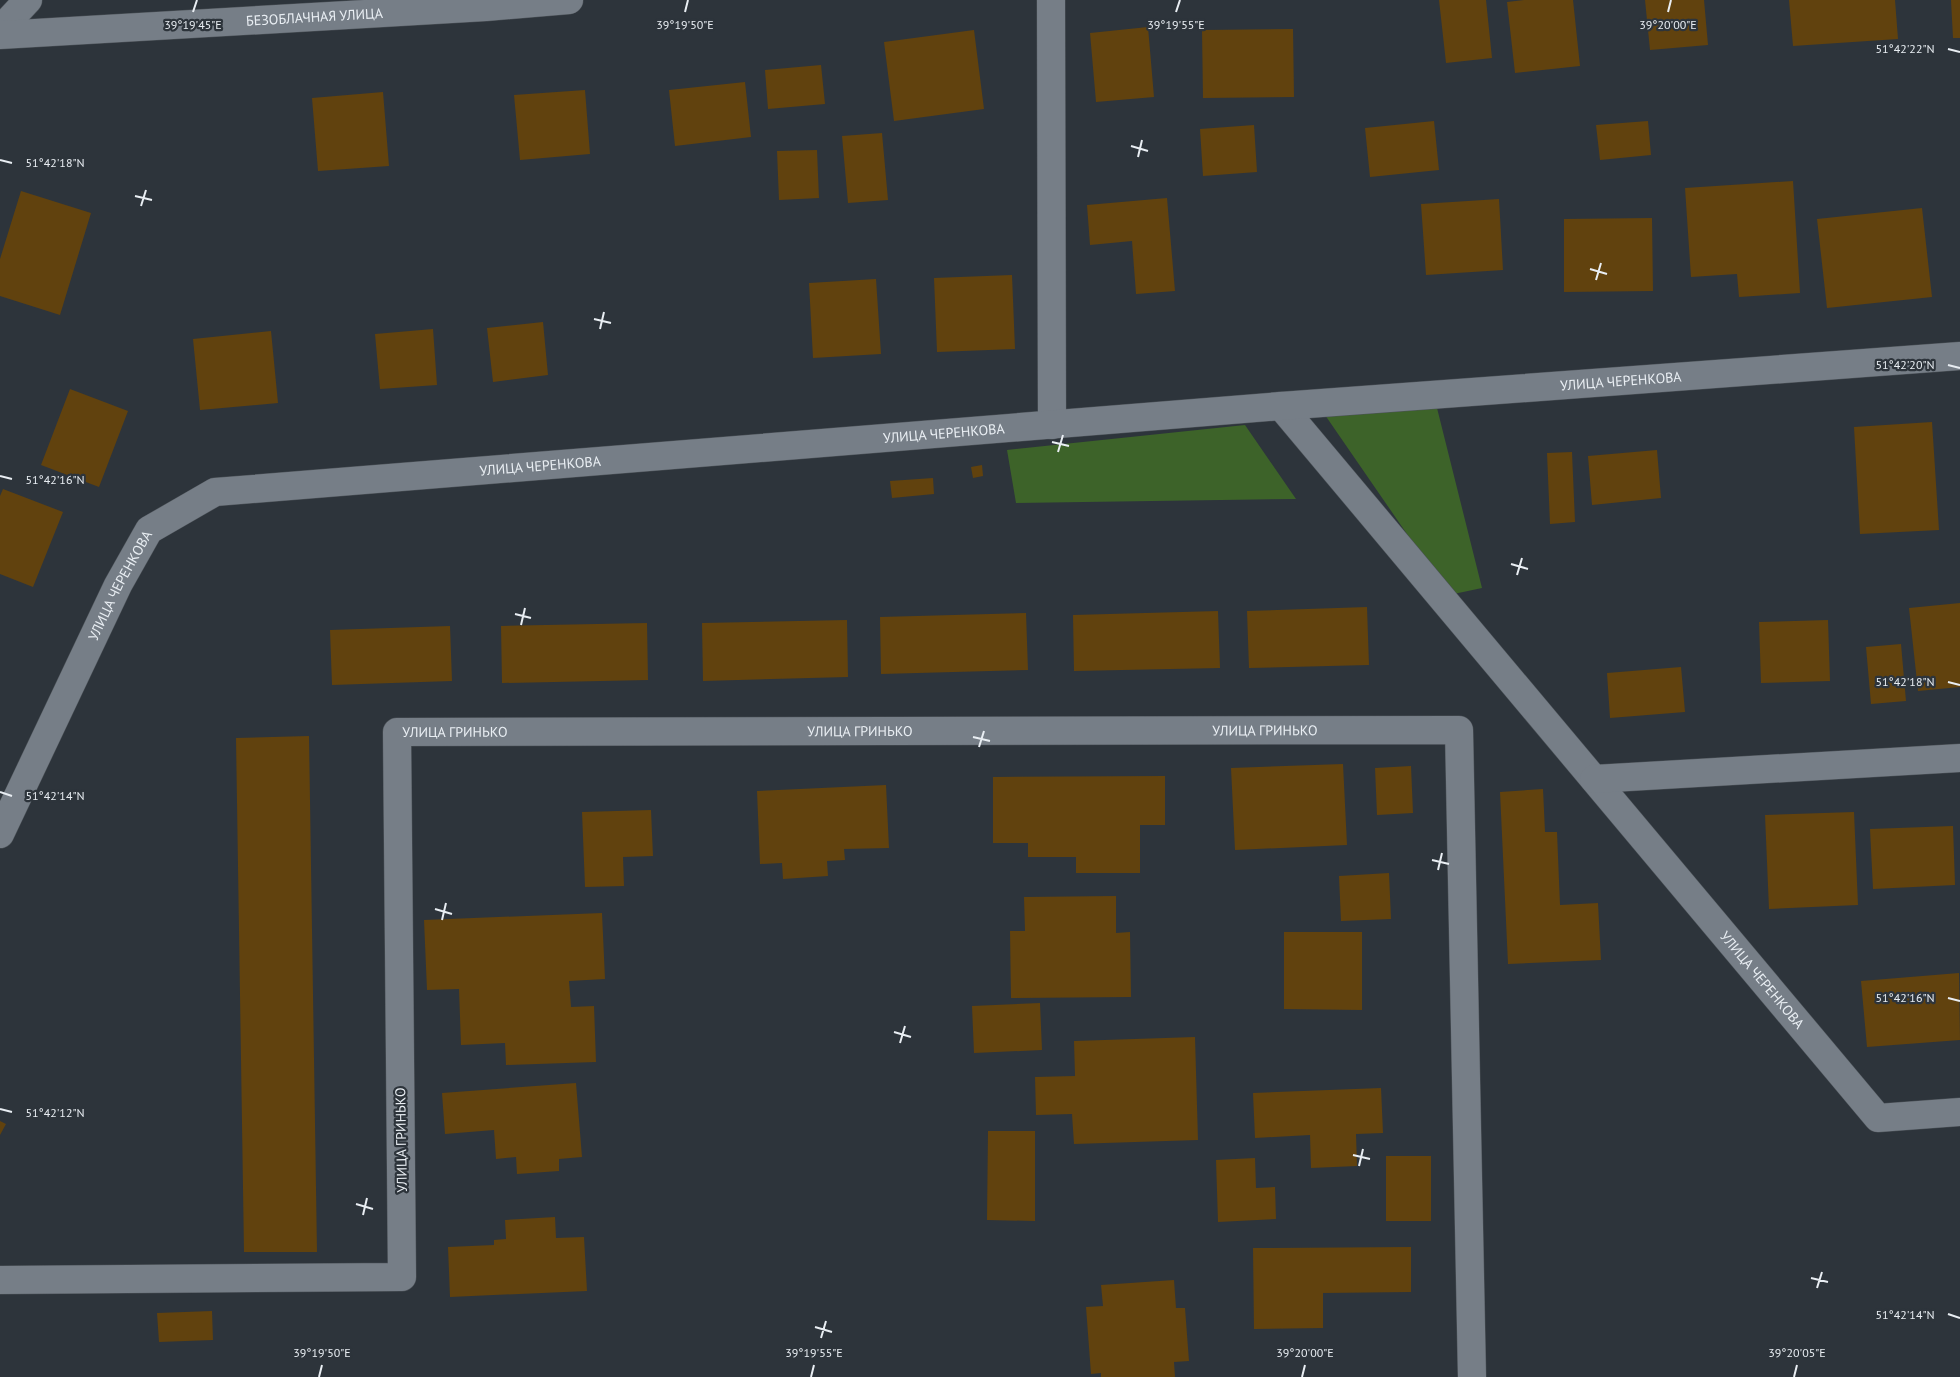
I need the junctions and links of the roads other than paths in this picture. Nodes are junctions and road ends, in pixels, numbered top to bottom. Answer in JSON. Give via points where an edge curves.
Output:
{"nodes":[{"id":1,"x":28,"y":0,"type":"edge"},
{"id":2,"x":568,"y":0,"type":"edge"},
{"id":3,"x":1051,"y":0,"type":"edge"},
{"id":4,"x":0,"y":30,"type":"edge"},
{"id":5,"x":0,"y":35,"type":"edge"},
{"id":6,"x":1960,"y":356,"type":"edge"},
{"id":7,"x":1281,"y":406,"type":"junction"},
{"id":8,"x":1052,"y":425,"type":"junction"},
{"id":9,"x":1960,"y":758,"type":"edge"},
{"id":10,"x":1594,"y":779,"type":"junction"},
{"id":11,"x":0,"y":834,"type":"edge"},
{"id":12,"x":1960,"y":1112,"type":"edge"},
{"id":13,"x":0,"y":1280,"type":"edge"},
{"id":14,"x":1472,"y":1377,"type":"edge"}],
"edges":[{"from":1,"to":4,"type":"street"},
{"from":2,"to":5,"type":"street","name":"БЕЗОБЛАЧНАЯ УЛИЦА"},
{"from":3,"to":8,"type":"street"},
{"from":6,"to":7,"type":"street","name":"УЛИЦА ЧЕРЕНКОВА"},
{"from":7,"to":8,"type":"street","name":"УЛИЦА ЧЕРЕНКОВА"},
{"from":7,"to":10,"type":"street","name":"УЛИЦА ЧЕРЕНКОВА"},
{"from":8,"to":11,"type":"street","name":"УЛИЦА ЧЕРЕНКОВА","via":[[215,492],[148,530],[118,585]]},
{"from":9,"to":10,"type":"street"},
{"from":10,"to":12,"type":"street","name":"УЛИЦА ЧЕРЕНКОВА","via":[[1878,1118]]},
{"from":13,"to":14,"type":"street","name":"УЛИЦА ГРИНЬКО","via":[[402,1277],[397,732],[1459,730]]}]}
